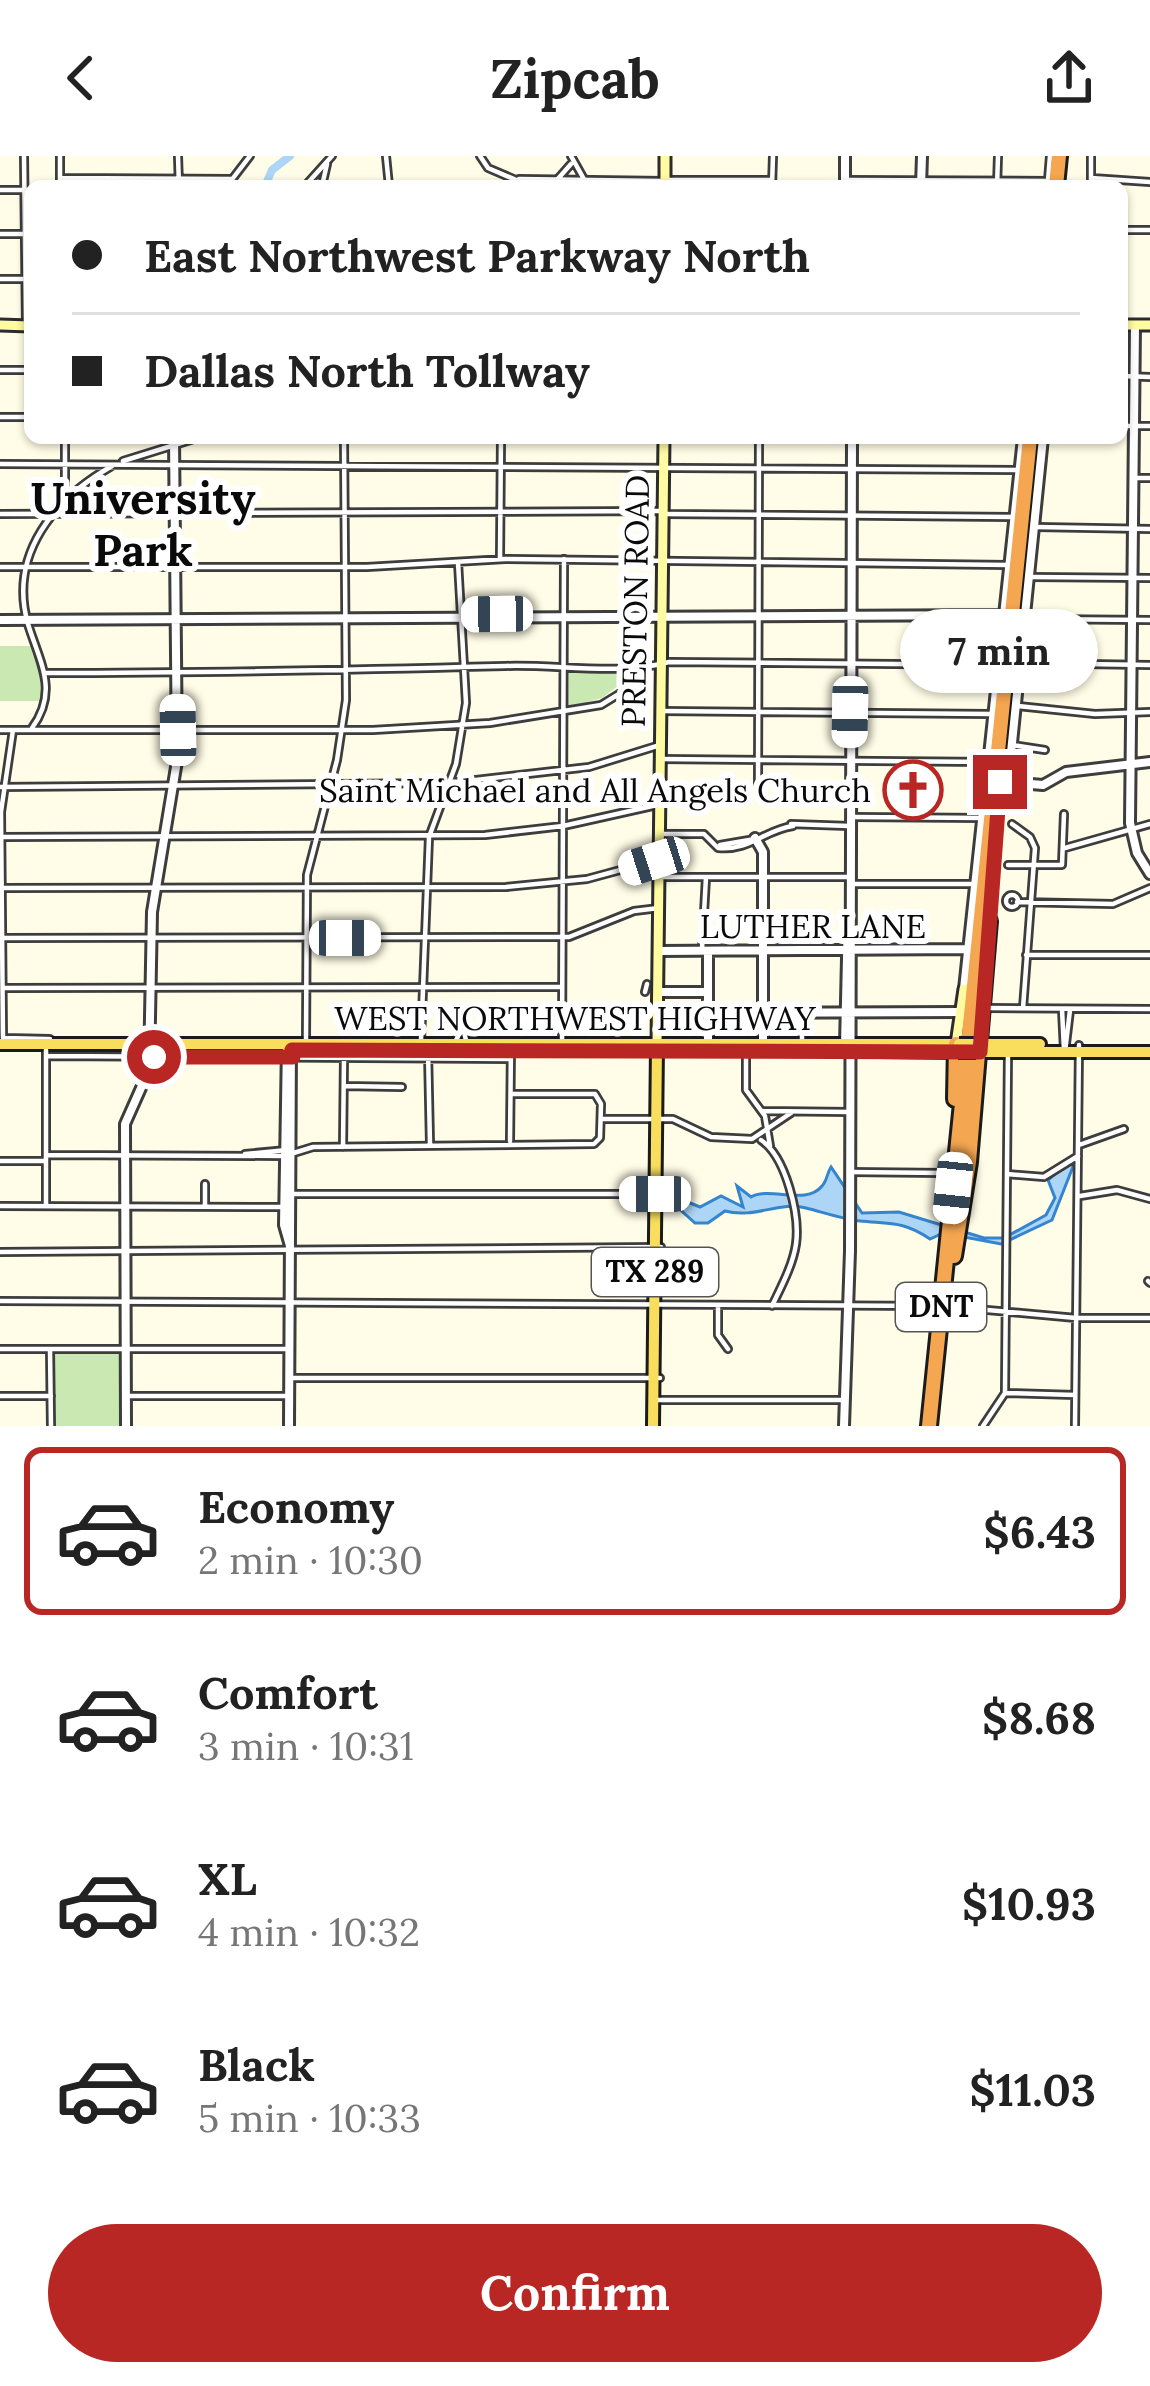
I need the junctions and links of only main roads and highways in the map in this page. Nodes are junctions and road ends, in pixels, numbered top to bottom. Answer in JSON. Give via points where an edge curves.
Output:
{"nodes":[{"id":1,"x":664,"y":444,"type":"edge"},
{"id":2,"x":1032,"y":444,"type":"edge"},
{"id":3,"x":983,"y":895,"type":"junction"},
{"id":4,"x":964,"y":989,"type":"joint"},
{"id":5,"x":463,"y":1042,"type":"junction"},
{"id":6,"x":1,"y":1044,"type":"edge"},
{"id":7,"x":956,"y":1044,"type":"junction"},
{"id":8,"x":763,"y":1045,"type":"junction"},
{"id":9,"x":659,"y":1048,"type":"junction"},
{"id":10,"x":852,"y":1048,"type":"junction"},
{"id":11,"x":979,"y":1048,"type":"junction"},
{"id":12,"x":1071,"y":1048,"type":"junction"},
{"id":13,"x":1150,"y":1048,"type":"edge"},
{"id":14,"x":427,"y":1049,"type":"junction"},
{"id":15,"x":289,"y":1050,"type":"junction"},
{"id":16,"x":511,"y":1051,"type":"junction"},
{"id":17,"x":730,"y":1052,"type":"junction"},
{"id":18,"x":956,"y":1155,"type":"junction"},
{"id":19,"x":952,"y":1267,"type":"junction"},
{"id":20,"x":657,"y":1426,"type":"edge"},
{"id":21,"x":931,"y":1426,"type":"edge"}],
"edges":[{"from":1,"to":9,"type":"main road","name":"PRESTON ROAD"},
{"from":2,"to":3,"type":"highway","number":"DNT"},
{"from":3,"to":4,"type":"highway"},
{"from":3,"to":11,"type":"highway"},
{"from":3,"to":18,"type":"highway","number":"DNT"},
{"from":3,"to":19,"type":"highway","number":"DNT"},
{"from":4,"to":7,"type":"main road"},
{"from":5,"to":14,"type":"main road"},
{"from":5,"to":15,"type":"main road","name":"WEST NORTHWEST HIGHWAY"},
{"from":5,"to":16,"type":"main road","name":"WEST NORTHWEST HIGHWAY"},
{"from":6,"to":15,"type":"main road","name":"WEST NORTHWEST HIGHWAY"},
{"from":7,"to":10,"type":"main road","name":"WEST NORTHWEST HIGHWAY"},
{"from":7,"to":11,"type":"main road","name":"WEST NORTHWEST HIGHWAY","bridge":true},
{"from":7,"to":18,"type":"highway"},
{"from":8,"to":9,"type":"main road","name":"WEST NORTHWEST HIGHWAY"},
{"from":8,"to":10,"type":"main road","name":"WEST NORTHWEST HIGHWAY"},
{"from":8,"to":17,"type":"main road"},
{"from":9,"to":16,"type":"main road","name":"WEST NORTHWEST HIGHWAY","via":[[564,1041]]},
{"from":9,"to":17,"type":"main road","name":"WEST NORTHWEST HIGHWAY"},
{"from":9,"to":20,"type":"main road","name":"PRESTON ROAD","number":"TX 289"},
{"from":10,"to":17,"type":"main road","name":"WEST NORTHWEST HIGHWAY"},
{"from":11,"to":12,"type":"main road","name":"WEST NORTHWEST HIGHWAY"},
{"from":11,"to":12,"type":"main road","name":"WEST NORTHWEST HIGHWAY"},
{"from":11,"to":19,"type":"highway"},
{"from":12,"to":13,"type":"main road","name":"WEST NORTHWEST HIGHWAY"},
{"from":14,"to":15,"type":"main road","name":"WEST NORTHWEST HIGHWAY"},
{"from":14,"to":16,"type":"main road","name":"WEST NORTHWEST HIGHWAY"},
{"from":18,"to":21,"type":"highway","number":"DNT"},
{"from":19,"to":21,"type":"highway","number":"DNT"}]}
